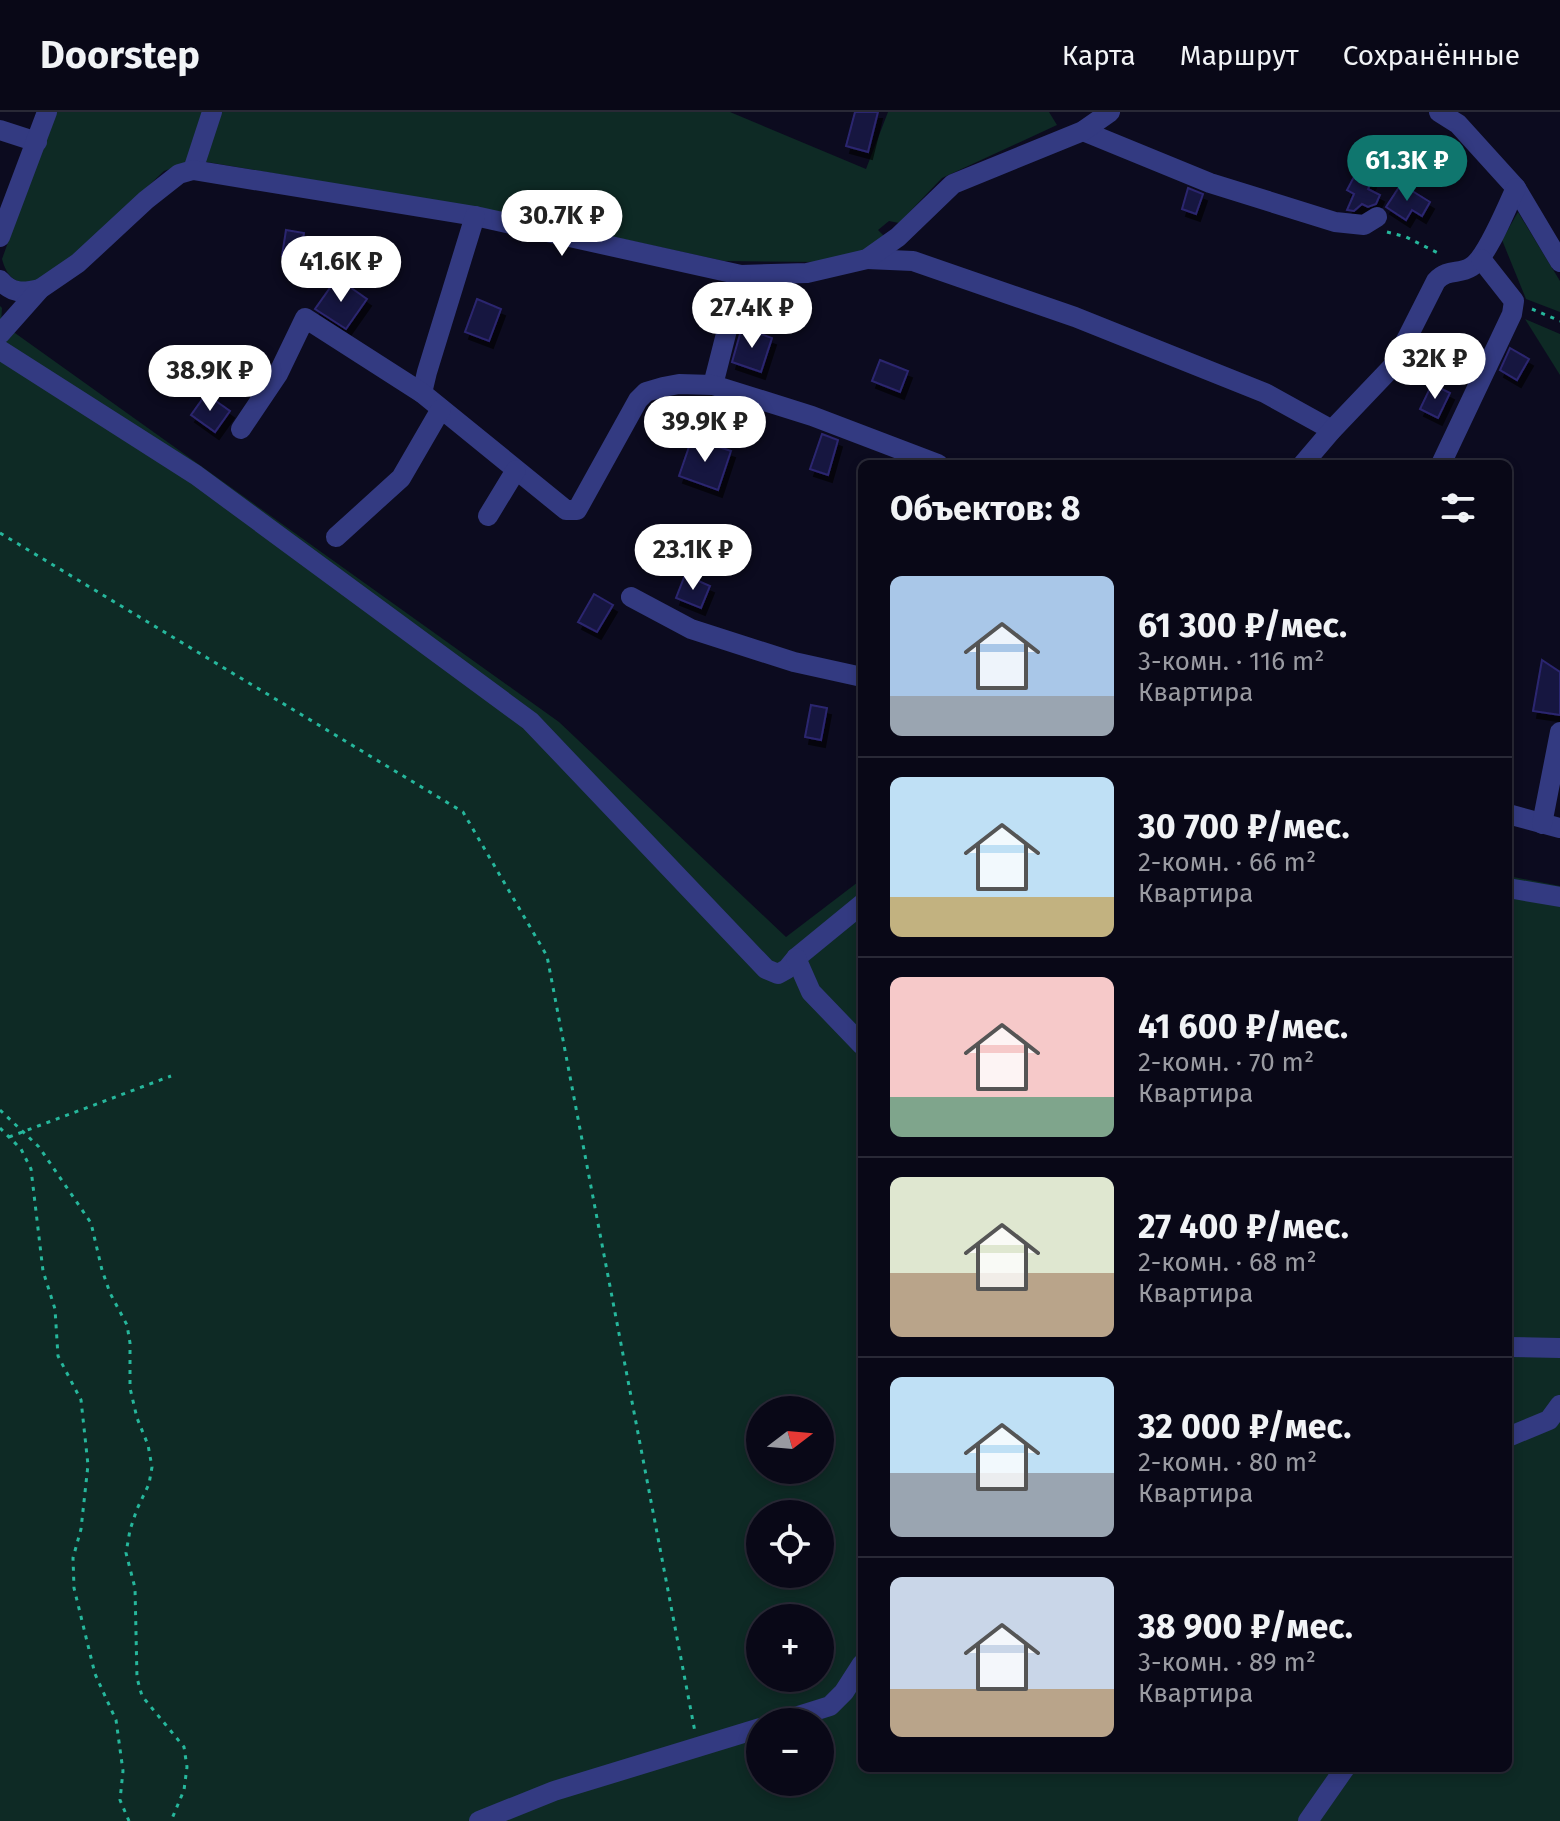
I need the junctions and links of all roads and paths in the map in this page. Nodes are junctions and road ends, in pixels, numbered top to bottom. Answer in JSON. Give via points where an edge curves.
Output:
{"nodes":[{"id":1,"x":47,"y":112,"type":"edge"},
{"id":2,"x":212,"y":112,"type":"edge"},
{"id":3,"x":1110,"y":112,"type":"edge"},
{"id":4,"x":1439,"y":112,"type":"edge"},
{"id":5,"x":0,"y":130,"type":"edge"},
{"id":6,"x":1083,"y":131,"type":"junction"},
{"id":7,"x":37,"y":142,"type":"junction"},
{"id":8,"x":193,"y":170,"type":"junction"},
{"id":9,"x":1516,"y":188,"type":"junction"},
{"id":10,"x":475,"y":216,"type":"junction"},
{"id":11,"x":1370,"y":221,"type":"joint"},
{"id":12,"x":0,"y":237,"type":"edge"},
{"id":13,"x":1444,"y":256,"type":"dead end"},
{"id":14,"x":867,"y":259,"type":"junction"},
{"id":15,"x":1481,"y":259,"type":"junction"},
{"id":16,"x":1560,"y":262,"type":"edge"},
{"id":17,"x":741,"y":275,"type":"junction"},
{"id":18,"x":0,"y":280,"type":"edge"},
{"id":19,"x":40,"y":289,"type":"junction"},
{"id":20,"x":1514,"y":301,"type":"junction"},
{"id":21,"x":1560,"y":321,"type":"edge"},
{"id":22,"x":0,"y":334,"type":"edge"},
{"id":23,"x":0,"y":350,"type":"edge"},
{"id":24,"x":713,"y":385,"type":"junction"},
{"id":25,"x":422,"y":393,"type":"junction"},
{"id":26,"x":441,"y":409,"type":"junction"},
{"id":27,"x":241,"y":429,"type":"dead end"},
{"id":28,"x":1332,"y":430,"type":"junction"},
{"id":29,"x":928,"y":460,"type":"edge"},
{"id":30,"x":1306,"y":460,"type":"edge"},
{"id":31,"x":1443,"y":460,"type":"edge"},
{"id":32,"x":516,"y":470,"type":"junction"},
{"id":33,"x":488,"y":516,"type":"dead end"},
{"id":34,"x":0,"y":533,"type":"edge"},
{"id":35,"x":336,"y":537,"type":"dead end"},
{"id":36,"x":631,"y":597,"type":"dead end"},
{"id":37,"x":858,"y":676,"type":"edge"},
{"id":38,"x":1560,"y":732,"type":"edge"},
{"id":39,"x":1512,"y":815,"type":"edge"},
{"id":40,"x":1551,"y":826,"type":"edge"},
{"id":41,"x":1512,"y":889,"type":"edge"},
{"id":42,"x":1560,"y":897,"type":"edge"},
{"id":43,"x":858,"y":907,"type":"edge"},
{"id":44,"x":796,"y":958,"type":"junction"},
{"id":45,"x":858,"y":1041,"type":"edge"},
{"id":46,"x":171,"y":1076,"type":"dead end"},
{"id":47,"x":0,"y":1110,"type":"edge"},
{"id":48,"x":0,"y":1128,"type":"edge"},
{"id":49,"x":22,"y":1132,"type":"junction"},
{"id":50,"x":9,"y":1137,"type":"junction"},
{"id":51,"x":1512,"y":1347,"type":"edge"},
{"id":52,"x":1560,"y":1348,"type":"edge"},
{"id":53,"x":1560,"y":1405,"type":"edge"},
{"id":54,"x":1512,"y":1435,"type":"edge"},
{"id":55,"x":858,"y":1670,"type":"edge"},
{"id":56,"x":824,"y":1708,"type":"edge"},
{"id":57,"x":746,"y":1732,"type":"edge"},
{"id":58,"x":698,"y":1747,"type":"junction"},
{"id":59,"x":1342,"y":1772,"type":"edge"},
{"id":60,"x":129,"y":1821,"type":"edge"},
{"id":61,"x":171,"y":1821,"type":"edge"},
{"id":62,"x":479,"y":1821,"type":"edge"},
{"id":63,"x":1308,"y":1821,"type":"edge"}],
"edges":[{"from":1,"to":7,"type":"street"},
{"from":2,"to":8,"type":"street"},
{"from":3,"to":6,"type":"street"},
{"from":4,"to":9,"type":"street","via":[[1458,124]]},
{"from":5,"to":7,"type":"street"},
{"from":6,"to":11,"type":"street","via":[[1210,183],[1335,222]]},
{"from":6,"to":14,"type":"street","via":[[953,184]]},
{"from":7,"to":12,"type":"street"},
{"from":8,"to":10,"type":"street"},
{"from":8,"to":19,"type":"street","via":[[179,174],[78,263]]},
{"from":9,"to":15,"type":"street"},
{"from":9,"to":16,"type":"street"},
{"from":10,"to":17,"type":"street"},
{"from":10,"to":25,"type":"street"},
{"from":11,"to":13,"type":"path"},
{"from":14,"to":17,"type":"street","via":[[807,273]]},
{"from":14,"to":28,"type":"street","via":[[913,261],[1075,317],[1265,393]]},
{"from":15,"to":20,"type":"street"},
{"from":15,"to":28,"type":"street","via":[[1469,269],[1443,273],[1436,281],[1393,366]]},
{"from":17,"to":24,"type":"street"},
{"from":18,"to":19,"type":"street","via":[[22,293]]},
{"from":19,"to":22,"type":"street"},
{"from":20,"to":21,"type":"path"},
{"from":20,"to":31,"type":"street"},
{"from":23,"to":44,"type":"street","via":[[196,475],[530,721],[766,969],[778,974]]},
{"from":24,"to":29,"type":"street"},
{"from":24,"to":32,"type":"street","via":[[679,384],[646,392],[577,510],[566,510]]},
{"from":25,"to":26,"type":"street"},
{"from":25,"to":27,"type":"street","via":[[305,318],[278,374]]},
{"from":26,"to":32,"type":"street"},
{"from":26,"to":35,"type":"street","via":[[401,478]]},
{"from":28,"to":30,"type":"street"},
{"from":32,"to":33,"type":"street"},
{"from":34,"to":58,"type":"path","via":[[463,812],[547,956]]},
{"from":36,"to":37,"type":"street","via":[[691,629]]},
{"from":38,"to":40,"type":"street"},
{"from":39,"to":40,"type":"street"},
{"from":41,"to":42,"type":"street"},
{"from":43,"to":44,"type":"street"},
{"from":44,"to":45,"type":"street","via":[[811,992]]},
{"from":46,"to":49,"type":"path"},
{"from":47,"to":49,"type":"path"},
{"from":48,"to":50,"type":"path"},
{"from":49,"to":50,"type":"path"},
{"from":49,"to":61,"type":"path","via":[[39,1147],[91,1223],[110,1293],[127,1325],[130,1388],[152,1467],[126,1553],[135,1588],[137,1678],[142,1696],[184,1747],[184,1790]]},
{"from":50,"to":60,"type":"path","via":[[31,1169],[58,1356],[81,1400],[88,1465],[73,1558],[74,1588],[95,1674],[116,1720],[123,1771],[120,1800]]},
{"from":51,"to":52,"type":"street"},
{"from":53,"to":54,"type":"street","via":[[1549,1420]]},
{"from":55,"to":56,"type":"street","via":[[844,1692]]},
{"from":57,"to":58,"type":"street"},
{"from":58,"to":62,"type":"street","via":[[554,1791]]},
{"from":59,"to":63,"type":"street"}]}
